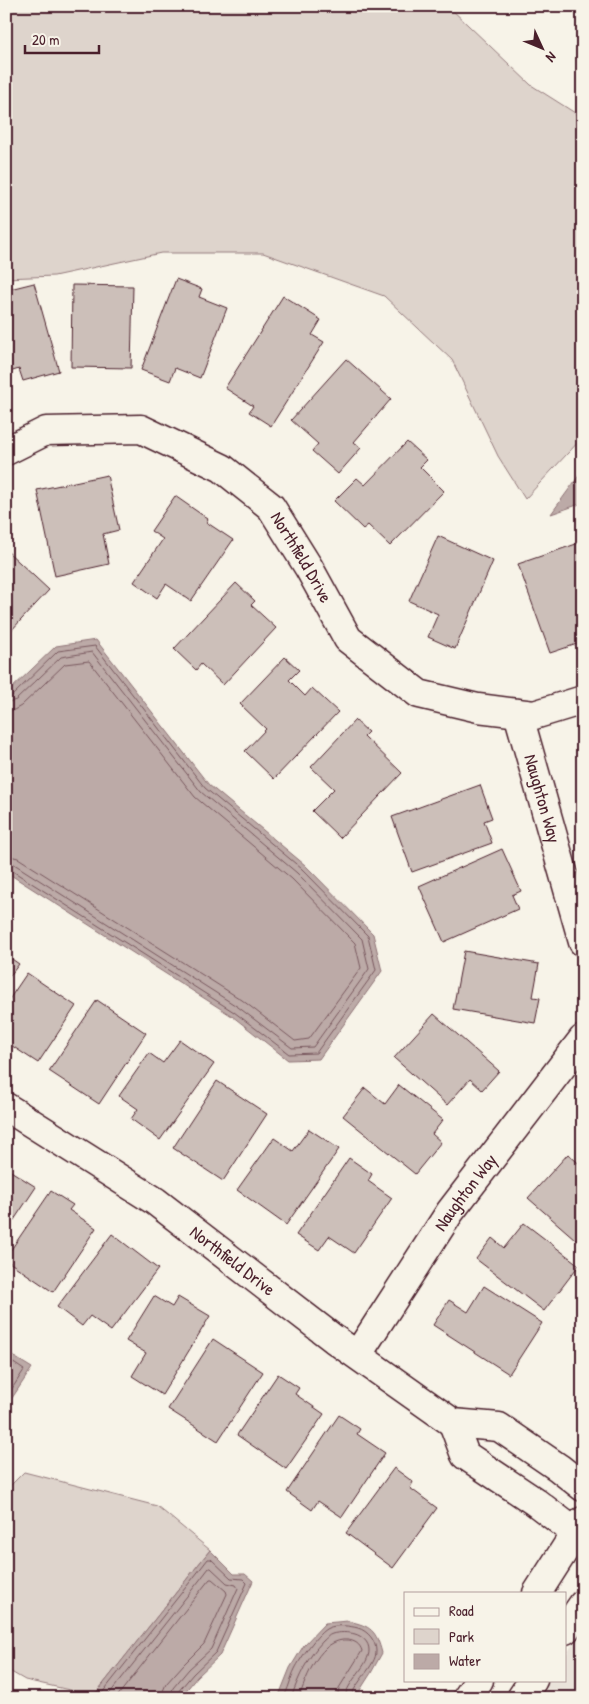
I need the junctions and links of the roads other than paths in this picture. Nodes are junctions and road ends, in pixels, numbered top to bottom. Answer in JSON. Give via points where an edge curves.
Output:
{"nodes":[{"id":1,"x":6,"y":451,"type":"edge"},
{"id":2,"x":583,"y":700,"type":"edge"},
{"id":3,"x":518,"y":713,"type":"junction"},
{"id":4,"x":583,"y":942,"type":"edge"},
{"id":5,"x":583,"y":1039,"type":"edge"},
{"id":6,"x":6,"y":1107,"type":"edge"},
{"id":7,"x":358,"y":1354,"type":"junction"},
{"id":8,"x":453,"y":1423,"type":"junction"},
{"id":9,"x":583,"y":1487,"type":"edge"},
{"id":10,"x":580,"y":1530,"type":"edge"},
{"id":11,"x":537,"y":1592,"type":"edge"},
{"id":12,"x":583,"y":1604,"type":"edge"},
{"id":13,"x":566,"y":1629,"type":"edge"},
{"id":14,"x":478,"y":1682,"type":"edge"},
{"id":15,"x":532,"y":1682,"type":"edge"},
{"id":16,"x":467,"y":1698,"type":"edge"},
{"id":17,"x":521,"y":1698,"type":"edge"}],
"edges":[{"from":1,"to":3,"type":"street","name":"Northfield Drive","via":[[46,431],[141,429],[222,468],[271,506],[348,639],[419,694],[478,708]]},
{"from":2,"to":3,"type":"street","name":"Northfield Drive","via":[[534,715]]},
{"from":3,"to":4,"type":"street","name":"Naughton Way"},
{"from":5,"to":7,"type":"street","name":"Naughton Way","via":[[450,1212]]},
{"from":6,"to":7,"type":"street","name":"Northfield Drive","via":[[155,1202]]},
{"from":7,"to":8,"type":"street","name":"Northfield Drive"},
{"from":8,"to":9,"type":"street","via":[[499,1427]]},
{"from":8,"to":10,"type":"street","via":[[465,1455]]},
{"from":10,"to":11,"type":"street"},
{"from":12,"to":13,"type":"street"},
{"from":14,"to":16,"type":"street"},
{"from":15,"to":17,"type":"street"}]}
